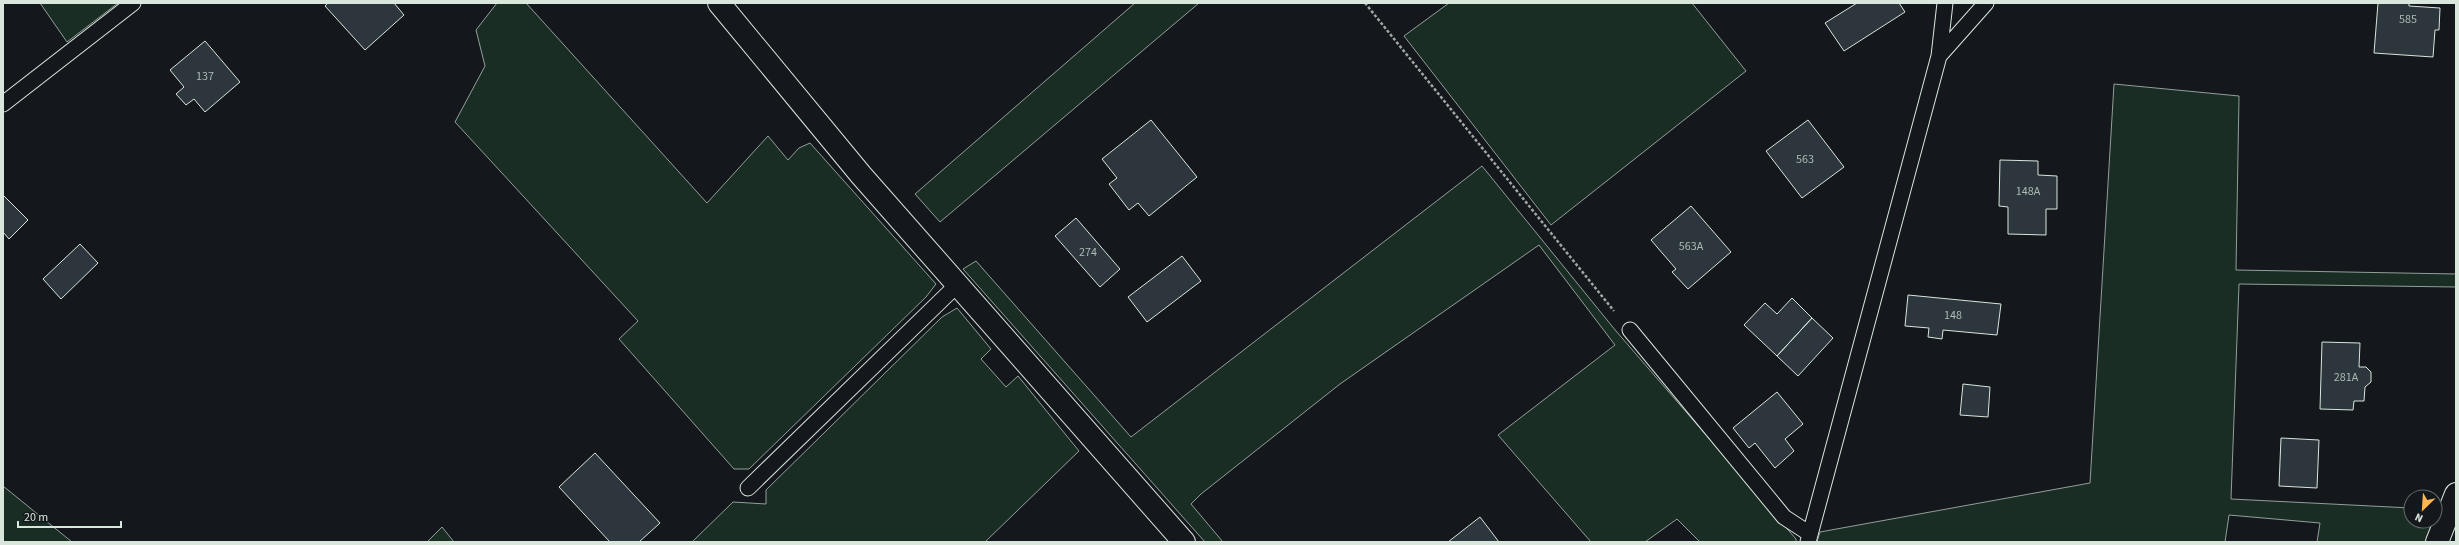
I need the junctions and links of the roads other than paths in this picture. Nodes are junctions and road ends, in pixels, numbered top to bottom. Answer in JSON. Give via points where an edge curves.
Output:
{"nodes":[{"id":1,"x":133,"y":3,"type":"edge"},
{"id":2,"x":719,"y":3,"type":"edge"},
{"id":3,"x":1944,"y":3,"type":"edge"},
{"id":4,"x":1986,"y":3,"type":"edge"},
{"id":5,"x":1939,"y":56,"type":"junction"},
{"id":6,"x":3,"y":104,"type":"edge"},
{"id":7,"x":958,"y":284,"type":"junction"},
{"id":8,"x":1630,"y":330,"type":"road end"},
{"id":9,"x":748,"y":488,"type":"dead end"},
{"id":10,"x":2456,"y":494,"type":"edge"},
{"id":11,"x":1809,"y":538,"type":"edge"},
{"id":12,"x":1184,"y":542,"type":"edge"},
{"id":13,"x":2437,"y":542,"type":"edge"}],
"edges":[{"from":1,"to":6,"type":"lane"},
{"from":2,"to":7,"type":"street","via":[[861,175]]},
{"from":3,"to":5,"type":"lane"},
{"from":4,"to":5,"type":"lane"},
{"from":5,"to":11,"type":"lane"},
{"from":7,"to":9,"type":"lane"},
{"from":7,"to":12,"type":"street"},
{"from":8,"to":11,"type":"lane","via":[[1784,517]]},
{"from":10,"to":13,"type":"street"}]}
